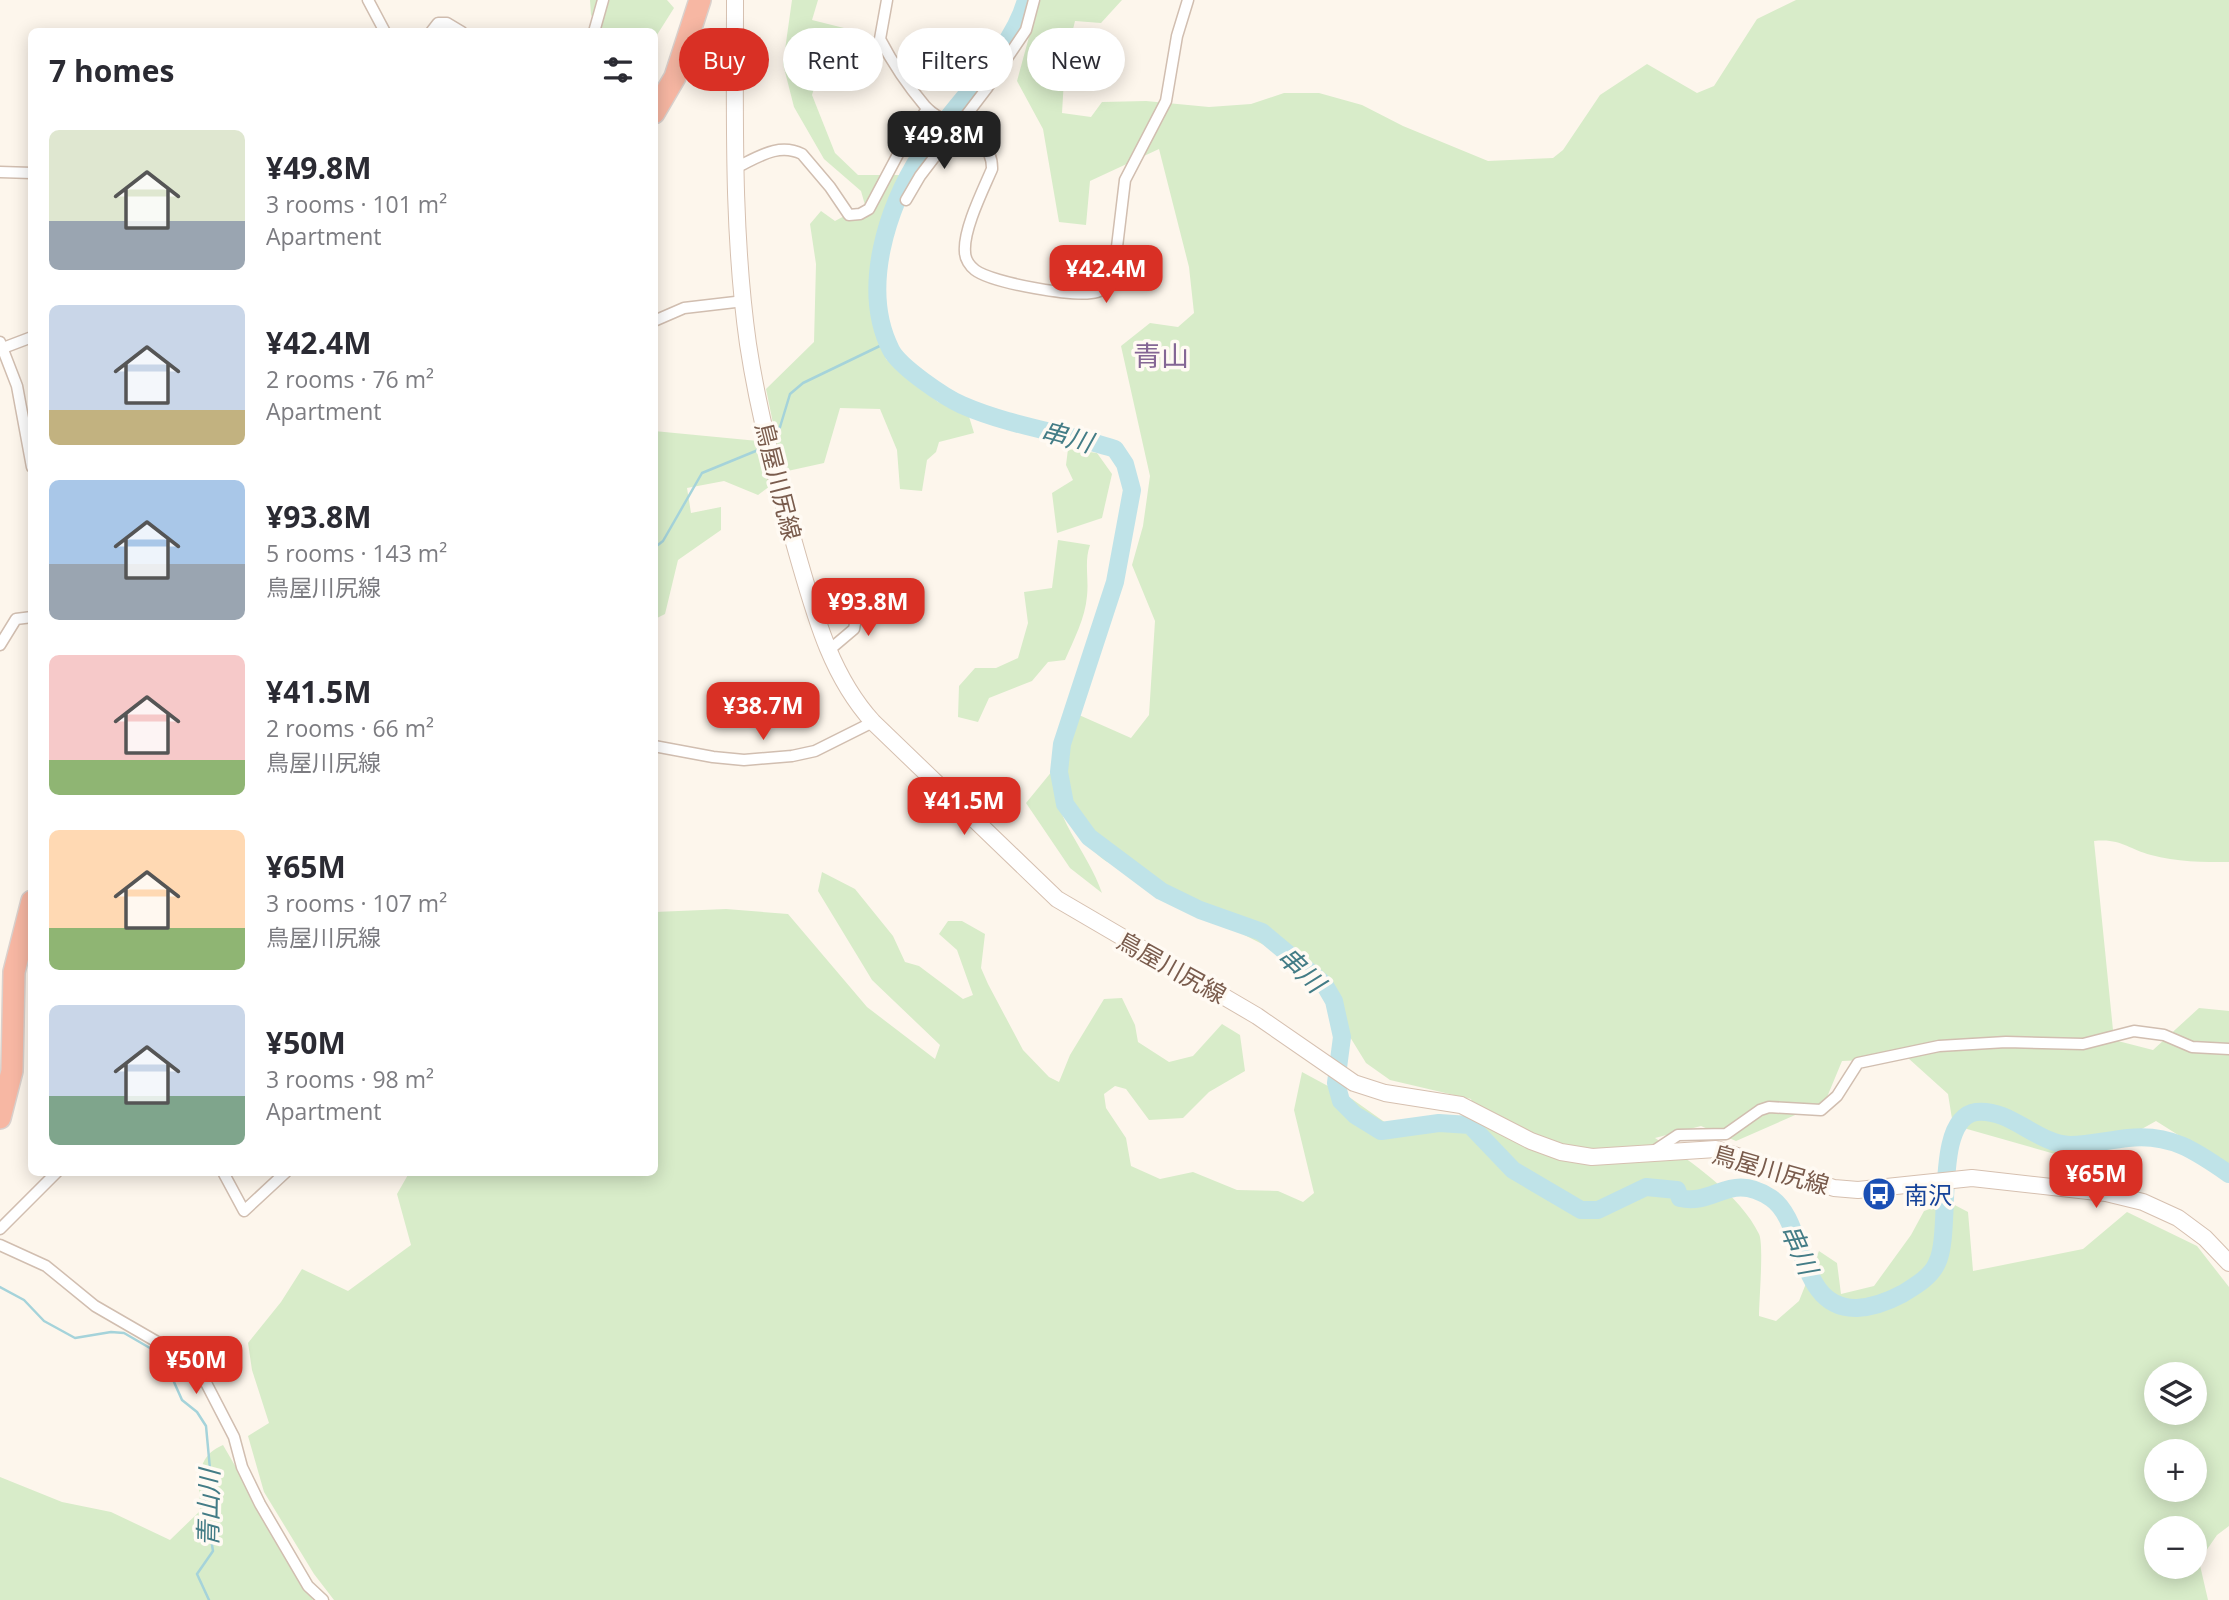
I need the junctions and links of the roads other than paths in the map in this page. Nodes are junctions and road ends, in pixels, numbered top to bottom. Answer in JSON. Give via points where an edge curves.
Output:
{"nodes":[{"id":1,"x":368,"y":0,"type":"edge"},
{"id":2,"x":603,"y":0,"type":"edge"},
{"id":3,"x":700,"y":0,"type":"edge"},
{"id":4,"x":735,"y":0,"type":"edge"},
{"id":5,"x":887,"y":0,"type":"edge"},
{"id":6,"x":1034,"y":0,"type":"edge"},
{"id":7,"x":1188,"y":0,"type":"edge"},
{"id":8,"x":384,"y":28,"type":"edge"},
{"id":9,"x":434,"y":28,"type":"edge"},
{"id":10,"x":455,"y":28,"type":"edge"},
{"id":11,"x":595,"y":28,"type":"edge"},
{"id":12,"x":658,"y":106,"type":"edge"},
{"id":13,"x":930,"y":111,"type":"junction"},
{"id":14,"x":954,"y":125,"type":"junction"},
{"id":15,"x":735,"y":168,"type":"junction"},
{"id":16,"x":0,"y":172,"type":"edge"},
{"id":17,"x":28,"y":173,"type":"edge"},
{"id":18,"x":906,"y":200,"type":"dead end"},
{"id":19,"x":744,"y":301,"type":"junction"},
{"id":20,"x":658,"y":319,"type":"edge"},
{"id":21,"x":28,"y":338,"type":"edge"},
{"id":22,"x":1,"y":345,"type":"edge"},
{"id":23,"x":28,"y":445,"type":"edge"},
{"id":24,"x":860,"y":597,"type":"dead end"},
{"id":25,"x":28,"y":618,"type":"edge"},
{"id":26,"x":0,"y":645,"type":"edge"},
{"id":27,"x":828,"y":651,"type":"junction"},
{"id":28,"x":873,"y":722,"type":"junction"},
{"id":29,"x":658,"y":747,"type":"edge"},
{"id":30,"x":28,"y":917,"type":"edge"},
{"id":31,"x":2229,"y":1049,"type":"edge"},
{"id":32,"x":0,"y":1118,"type":"edge"},
{"id":33,"x":1654,"y":1152,"type":"junction"},
{"id":34,"x":53,"y":1176,"type":"edge"},
{"id":35,"x":225,"y":1176,"type":"edge"},
{"id":36,"x":282,"y":1176,"type":"edge"},
{"id":37,"x":0,"y":1229,"type":"edge"},
{"id":38,"x":0,"y":1245,"type":"edge"},
{"id":39,"x":2229,"y":1263,"type":"edge"},
{"id":40,"x":323,"y":1600,"type":"edge"}],
"edges":[{"from":1,"to":8,"type":"street"},
{"from":2,"to":11,"type":"street"},
{"from":3,"to":12,"type":"highway","via":[[675,76]]},
{"from":4,"to":15,"type":"main road","name":"鳥屋川尻線"},
{"from":5,"to":13,"type":"street","via":[[880,39]]},
{"from":6,"to":14,"type":"street","via":[[1026,30],[987,88]]},
{"from":7,"to":14,"type":"street","via":[[1166,101],[1125,180],[1114,272],[1103,289],[1049,291],[989,276],[972,267],[966,259],[966,243],[992,169],[992,156],[985,145]]},
{"from":9,"to":10,"type":"street","via":[[438,23]]},
{"from":13,"to":14,"type":"street"},
{"from":13,"to":15,"type":"street","via":[[904,143],[869,208],[860,214],[849,215],[830,187],[795,151],[785,148]]},
{"from":14,"to":18,"type":"street"},
{"from":15,"to":19,"type":"main road","name":"鳥屋川尻線"},
{"from":16,"to":17,"type":"street"},
{"from":19,"to":20,"type":"street","via":[[684,307]]},
{"from":19,"to":27,"type":"main road","name":"鳥屋川尻線","via":[[761,411],[787,519]]},
{"from":21,"to":22,"type":"street"},
{"from":22,"to":23,"type":"street","via":[[17,386]]},
{"from":24,"to":27,"type":"street","via":[[854,629]]},
{"from":25,"to":26,"type":"street","via":[[16,619]]},
{"from":27,"to":28,"type":"main road","name":"鳥屋川尻線","via":[[853,700]]},
{"from":28,"to":29,"type":"street","via":[[815,751],[792,756],[723,758]]},
{"from":28,"to":33,"type":"main road","name":"鳥屋川尻線","via":[[1057,899],[1216,991],[1353,1083],[1461,1105],[1561,1152],[1592,1157]]},
{"from":30,"to":32,"type":"highway","via":[[14,972],[12,1071]]},
{"from":31,"to":33,"type":"street","via":[[2192,1046],[2147,1031],[2083,1044],[2006,1042],[1929,1048],[1858,1063],[1837,1096],[1821,1110],[1769,1107],[1726,1134],[1678,1135]]},
{"from":33,"to":39,"type":"main road","name":"鳥屋川尻線","via":[[1716,1149],[1834,1188],[1858,1190],[1955,1179],[2067,1187],[2143,1202],[2178,1218]]},
{"from":34,"to":37,"type":"street"},
{"from":35,"to":36,"type":"street","via":[[244,1211]]},
{"from":38,"to":40,"type":"street","via":[[46,1266],[95,1306],[178,1354],[204,1378],[260,1504],[308,1586]]}]}
